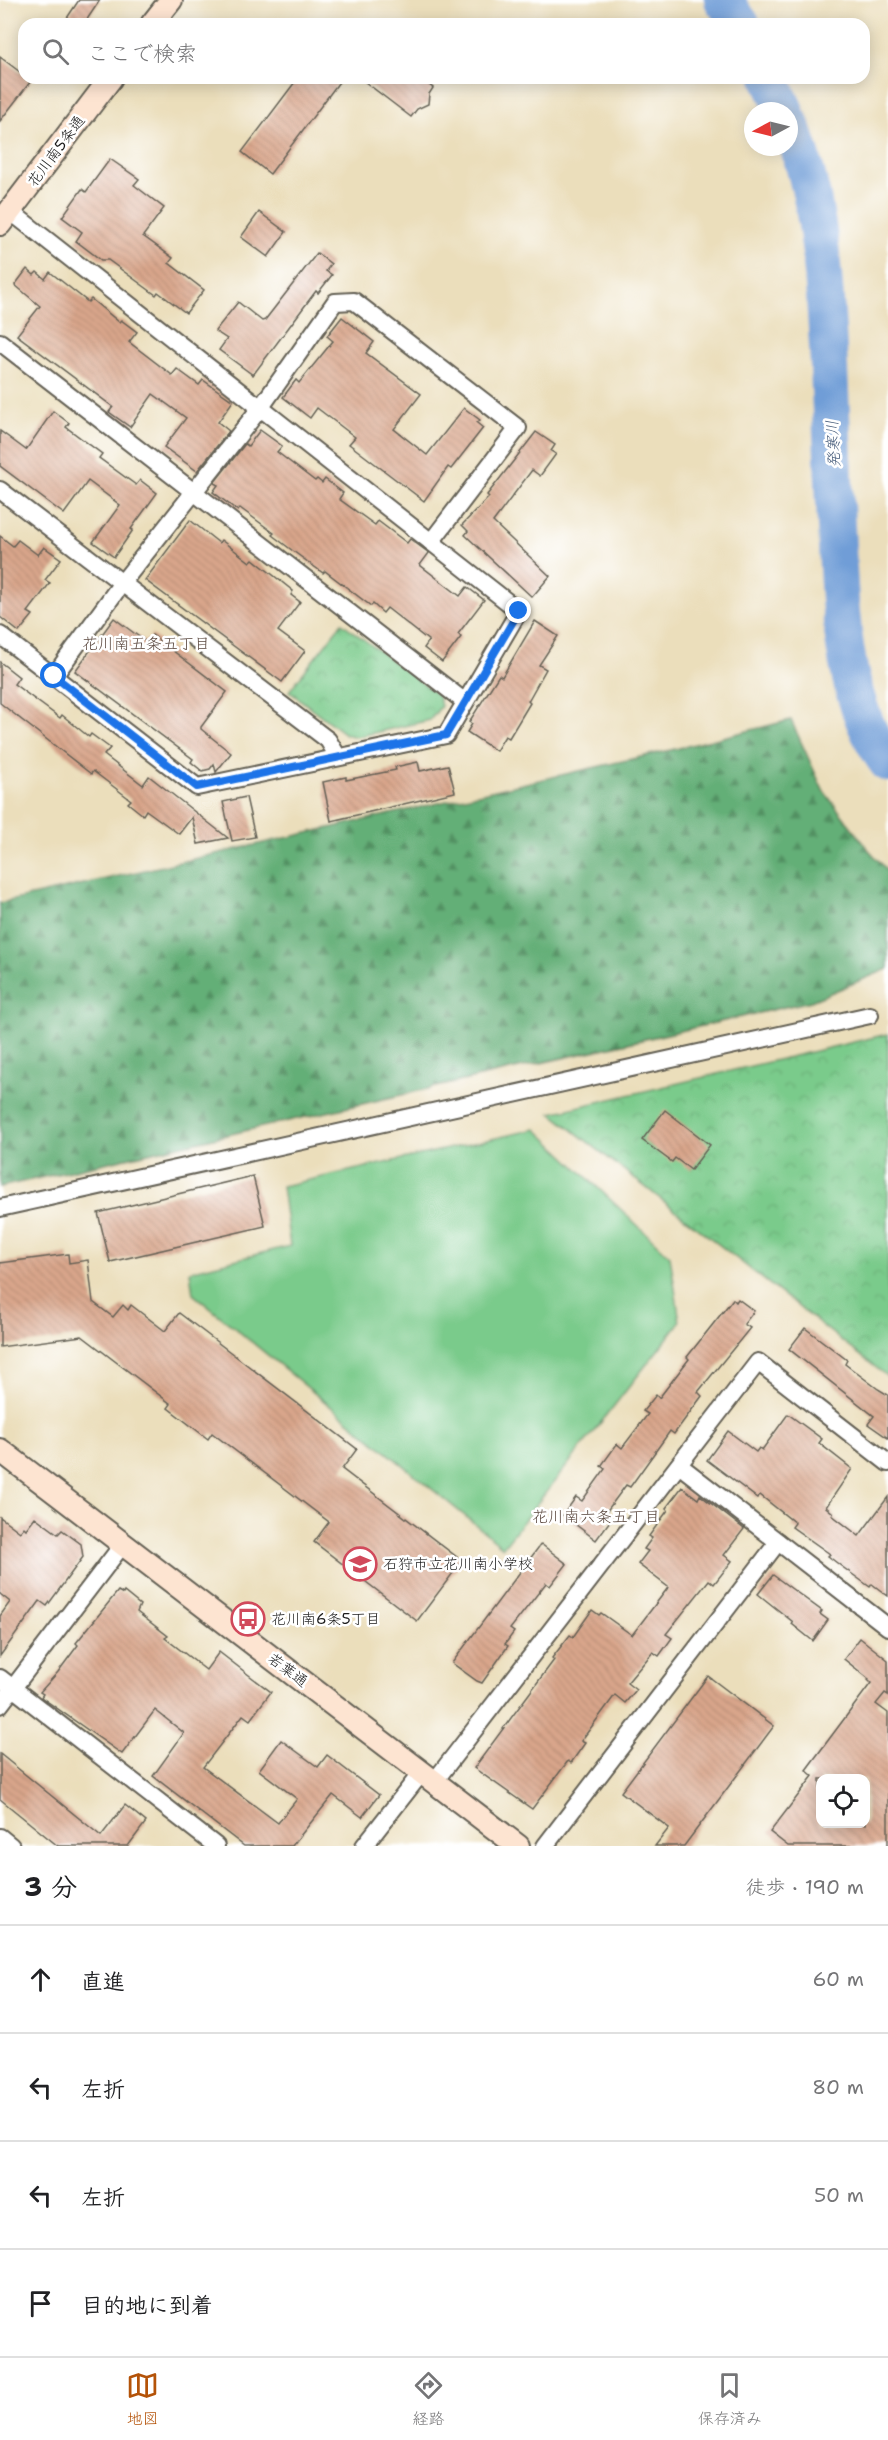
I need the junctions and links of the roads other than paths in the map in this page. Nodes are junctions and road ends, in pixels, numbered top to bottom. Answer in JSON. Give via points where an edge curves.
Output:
{"nodes":[{"id":1,"x":171,"y":0,"type":"edge"},
{"id":2,"x":157,"y":18,"type":"edge"},
{"id":3,"x":106,"y":84,"type":"edge"},
{"id":4,"x":5,"y":218,"type":"edge"},
{"id":5,"x":0,"y":342,"type":"edge"},
{"id":6,"x":261,"y":407,"type":"junction"},
{"id":7,"x":0,"y":490,"type":"edge"},
{"id":8,"x":194,"y":492,"type":"junction"},
{"id":9,"x":431,"y":542,"type":"junction"},
{"id":10,"x":123,"y":583,"type":"junction"},
{"id":11,"x":0,"y":635,"type":"edge"},
{"id":12,"x":54,"y":676,"type":"junction"},
{"id":13,"x":465,"y":702,"type":"junction"},
{"id":14,"x":338,"y":757,"type":"junction"},
{"id":15,"x":870,"y":1015,"type":"dead end"},
{"id":16,"x":0,"y":1208,"type":"edge"},
{"id":17,"x":0,"y":1450,"type":"edge"},
{"id":18,"x":888,"y":1462,"type":"edge"},
{"id":19,"x":679,"y":1465,"type":"junction"},
{"id":20,"x":778,"y":1542,"type":"junction"},
{"id":21,"x":123,"y":1544,"type":"junction"},
{"id":22,"x":888,"y":1627,"type":"edge"},
{"id":23,"x":7,"y":1683,"type":"edge"},
{"id":24,"x":0,"y":1705,"type":"edge"},
{"id":25,"x":428,"y":1777,"type":"junction"},
{"id":26,"x":0,"y":1837,"type":"edge"},
{"id":27,"x":516,"y":1845,"type":"edge"},
{"id":28,"x":11,"y":1846,"type":"edge"},
{"id":29,"x":216,"y":1846,"type":"edge"},
{"id":30,"x":364,"y":1846,"type":"edge"},
{"id":31,"x":545,"y":1846,"type":"edge"}],
"edges":[{"from":1,"to":2,"type":"street"},
{"from":3,"to":4,"type":"street","name":"花川南5条通"},
{"from":4,"to":6,"type":"street"},
{"from":5,"to":8,"type":"street"},
{"from":6,"to":8,"type":"street"},
{"from":6,"to":9,"type":"street"},
{"from":6,"to":9,"type":"street","via":[[336,302],[354,302],[518,428]]},
{"from":7,"to":10,"type":"street"},
{"from":8,"to":10,"type":"street"},
{"from":8,"to":13,"type":"street"},
{"from":9,"to":13,"type":"street","via":[[519,611]]},
{"from":10,"to":12,"type":"street"},
{"from":10,"to":14,"type":"street","via":[[328,740]]},
{"from":11,"to":12,"type":"street"},
{"from":12,"to":14,"type":"street","via":[[197,787]]},
{"from":13,"to":14,"type":"street","via":[[446,735]]},
{"from":15,"to":16,"type":"street"},
{"from":17,"to":21,"type":"street","name":"若葉通"},
{"from":18,"to":19,"type":"street","via":[[758,1362]]},
{"from":19,"to":20,"type":"street"},
{"from":19,"to":25,"type":"street"},
{"from":20,"to":22,"type":"street"},
{"from":20,"to":31,"type":"street"},
{"from":21,"to":23,"type":"street"},
{"from":21,"to":25,"type":"street","name":"若葉通"},
{"from":23,"to":24,"type":"street"},
{"from":23,"to":29,"type":"street"},
{"from":25,"to":27,"type":"street","name":"若葉通"},
{"from":25,"to":30,"type":"street"},
{"from":26,"to":28,"type":"street"}]}
